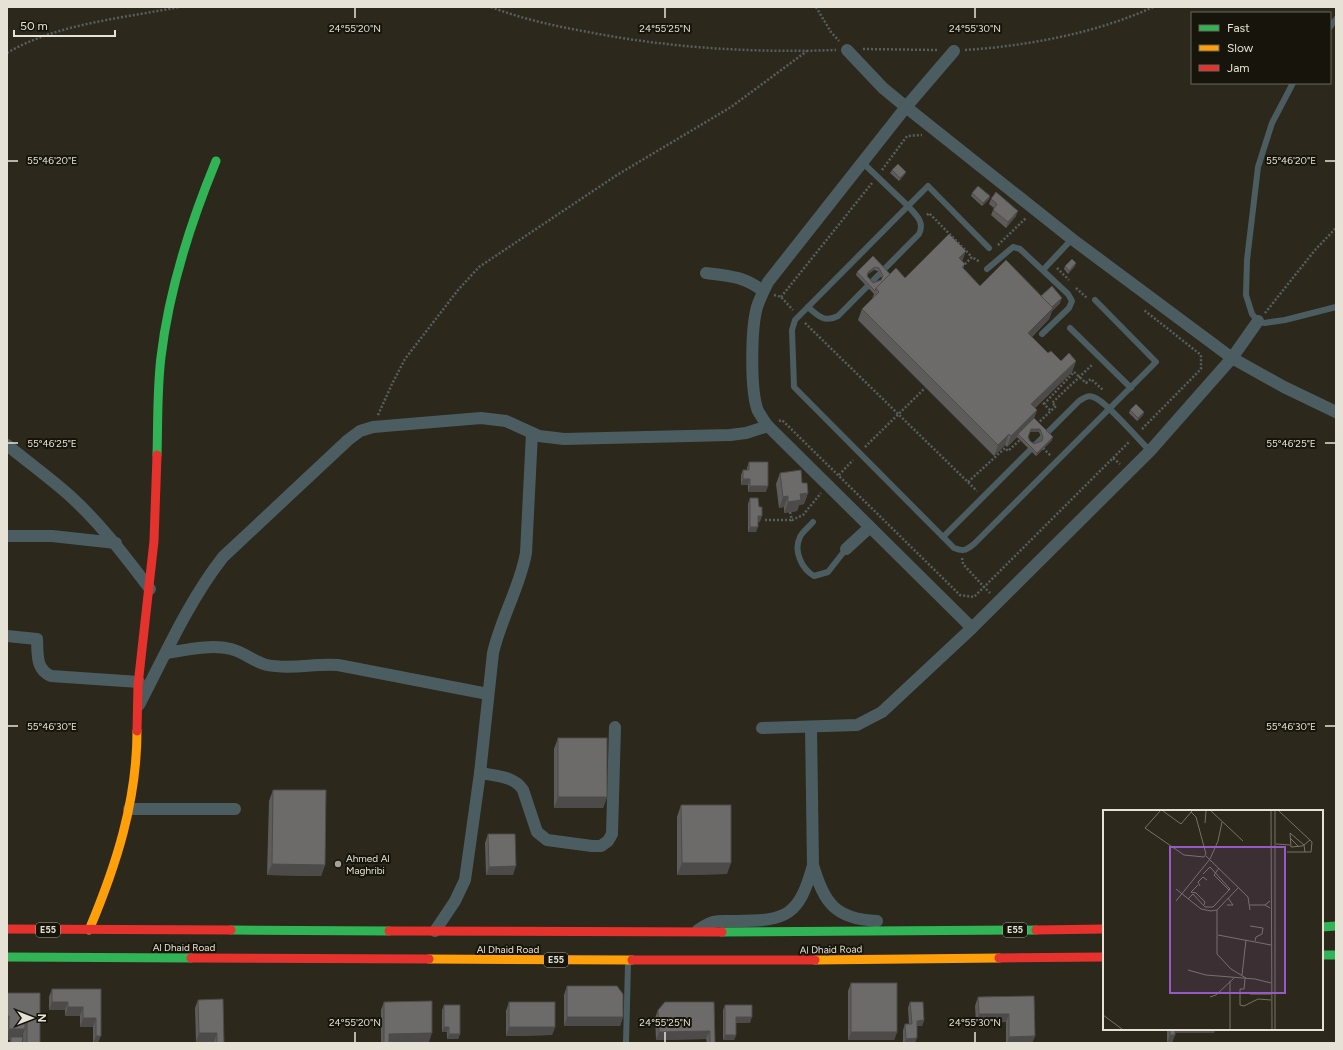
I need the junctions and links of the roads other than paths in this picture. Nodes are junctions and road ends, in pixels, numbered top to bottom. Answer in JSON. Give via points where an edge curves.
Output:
{"nodes":[{"id":1,"x":847,"y":50,"type":"road end"},
{"id":2,"x":954,"y":51,"type":"road end"},
{"id":3,"x":1292,"y":84,"type":"edge"},
{"id":4,"x":906,"y":107,"type":"junction"},
{"id":5,"x":216,"y":161,"type":"dead end"},
{"id":6,"x":862,"y":162,"type":"junction"},
{"id":7,"x":908,"y":206,"type":"junction"},
{"id":8,"x":1072,"y":239,"type":"junction"},
{"id":9,"x":989,"y":248,"type":"dead end"},
{"id":10,"x":987,"y":269,"type":"dead end"},
{"id":11,"x":1043,"y":270,"type":"junction"},
{"id":12,"x":706,"y":273,"type":"dead end"},
{"id":13,"x":763,"y":291,"type":"junction"},
{"id":14,"x":1093,"y":298,"type":"road end"},
{"id":15,"x":808,"y":307,"type":"junction"},
{"id":16,"x":1336,"y":307,"type":"edge"},
{"id":17,"x":1258,"y":321,"type":"junction"},
{"id":18,"x":1070,"y":328,"type":"dead end"},
{"id":19,"x":1042,"y":334,"type":"edge"},
{"id":20,"x":1232,"y":358,"type":"junction"},
{"id":21,"x":1131,"y":388,"type":"junction"},
{"id":22,"x":1110,"y":409,"type":"junction"},
{"id":23,"x":1336,"y":412,"type":"edge"},
{"id":24,"x":768,"y":426,"type":"junction"},
{"id":25,"x":532,"y":433,"type":"junction"},
{"id":26,"x":7,"y":445,"type":"edge"},
{"id":27,"x":1150,"y":451,"type":"junction"},
{"id":28,"x":813,"y":522,"type":"dead end"},
{"id":29,"x":870,"y":527,"type":"junction"},
{"id":30,"x":7,"y":536,"type":"edge"},
{"id":31,"x":943,"y":537,"type":"junction"},
{"id":32,"x":116,"y":543,"type":"junction"},
{"id":33,"x":846,"y":549,"type":"joint"},
{"id":34,"x":150,"y":589,"type":"junction"},
{"id":35,"x":972,"y":628,"type":"junction"},
{"id":36,"x":7,"y":636,"type":"edge"},
{"id":37,"x":166,"y":653,"type":"junction"},
{"id":38,"x":139,"y":682,"type":"junction"},
{"id":39,"x":488,"y":694,"type":"junction"},
{"id":40,"x":136,"y":710,"type":"junction"},
{"id":41,"x":615,"y":727,"type":"dead end"},
{"id":42,"x":811,"y":727,"type":"junction"},
{"id":43,"x":762,"y":728,"type":"dead end"},
{"id":44,"x":480,"y":773,"type":"junction"},
{"id":45,"x":129,"y":809,"type":"junction"},
{"id":46,"x":235,"y":809,"type":"dead end"},
{"id":47,"x":813,"y":865,"type":"junction"},
{"id":48,"x":1336,"y":926,"type":"edge"},
{"id":49,"x":1323,"y":927,"type":"edge"},
{"id":50,"x":7,"y":929,"type":"edge"},
{"id":51,"x":1103,"y":929,"type":"edge"},
{"id":52,"x":89,"y":930,"type":"junction"},
{"id":53,"x":434,"y":931,"type":"junction"},
{"id":54,"x":695,"y":932,"type":"junction"},
{"id":55,"x":926,"y":932,"type":"junction"},
{"id":56,"x":1323,"y":955,"type":"edge"},
{"id":57,"x":1336,"y":955,"type":"edge"},
{"id":58,"x":7,"y":957,"type":"edge"},
{"id":59,"x":1103,"y":957,"type":"edge"},
{"id":60,"x":628,"y":961,"type":"junction"},
{"id":61,"x":626,"y":1043,"type":"edge"}],
"edges":[{"from":1,"to":4,"type":"street","via":[[883,88]]},
{"from":2,"to":4,"type":"street"},
{"from":3,"to":17,"type":"lane","via":[[1264,144],[1254,189],[1246,295],[1252,314]]},
{"from":4,"to":6,"type":"street"},
{"from":4,"to":8,"type":"street"},
{"from":5,"to":34,"type":"main road","via":[[190,224],[166,324],[159,393]]},
{"from":6,"to":7,"type":"lane"},
{"from":6,"to":13,"type":"street"},
{"from":7,"to":9,"type":"lane","via":[[928,186]]},
{"from":7,"to":15,"type":"lane"},
{"from":7,"to":15,"type":"lane","via":[[920,221],[922,228],[919,234],[838,316],[824,319]]},
{"from":8,"to":11,"type":"lane"},
{"from":8,"to":20,"type":"street"},
{"from":10,"to":11,"type":"lane","via":[[1013,247],[1020,249]]},
{"from":11,"to":19,"type":"lane","via":[[1072,301],[1069,308]]},
{"from":12,"to":13,"type":"street","via":[[742,278]]},
{"from":13,"to":24,"type":"street","via":[[757,308],[754,330],[753,372],[758,410]]},
{"from":14,"to":21,"type":"lane","via":[[1156,362]]},
{"from":15,"to":31,"type":"lane","via":[[795,320],[792,330],[794,387]]},
{"from":16,"to":17,"type":"lane","via":[[1278,322]]},
{"from":17,"to":20,"type":"street"},
{"from":18,"to":21,"type":"lane"},
{"from":20,"to":23,"type":"street"},
{"from":20,"to":27,"type":"street"},
{"from":21,"to":22,"type":"lane"},
{"from":22,"to":27,"type":"lane"},
{"from":22,"to":31,"type":"lane","via":[[1095,397],[1087,396],[1079,401]]},
{"from":22,"to":31,"type":"lane","via":[[967,551],[954,548]]},
{"from":24,"to":25,"type":"street","via":[[730,435],[564,439],[546,438]]},
{"from":24,"to":29,"type":"street"},
{"from":25,"to":37,"type":"street","via":[[518,425],[495,418],[373,427],[360,431],[223,558],[194,598]]},
{"from":25,"to":39,"type":"street","via":[[526,553],[518,583],[497,634]]},
{"from":26,"to":32,"type":"street","via":[[69,495]]},
{"from":27,"to":35,"type":"street"},
{"from":28,"to":33,"type":"lane","via":[[800,536],[798,545],[802,566],[808,573],[814,576],[828,572]]},
{"from":29,"to":33,"type":"street"},
{"from":29,"to":35,"type":"street"},
{"from":30,"to":32,"type":"street","via":[[52,536]]},
{"from":32,"to":34,"type":"street"},
{"from":34,"to":38,"type":"main road"},
{"from":35,"to":42,"type":"street","via":[[895,700],[869,720],[857,726]]},
{"from":36,"to":38,"type":"street","via":[[38,639],[38,661],[44,673],[51,676]]},
{"from":37,"to":39,"type":"street","via":[[222,647],[267,665],[338,665]]},
{"from":37,"to":40,"type":"street"},
{"from":38,"to":40,"type":"main road"},
{"from":39,"to":44,"type":"street"},
{"from":40,"to":45,"type":"main road","via":[[135,775]]},
{"from":41,"to":44,"type":"street","via":[[612,834],[601,846],[553,842],[541,837],[520,784],[506,778]]},
{"from":42,"to":43,"type":"street"},
{"from":42,"to":47,"type":"street"},
{"from":44,"to":53,"type":"street","via":[[465,880],[455,901]]},
{"from":45,"to":46,"type":"street"},
{"from":45,"to":52,"type":"main road","via":[[121,845]]},
{"from":47,"to":54,"type":"street","via":[[802,896],[793,909],[772,920],[712,921]]},
{"from":47,"to":55,"type":"street","via":[[825,896],[834,908],[846,916],[862,921],[904,923]]},
{"from":48,"to":49,"type":"main road"},
{"from":50,"to":52,"type":"main road","name":"Al Dhaid Road","number":"E55"},
{"from":51,"to":55,"type":"main road","number":"E55"},
{"from":52,"to":53,"type":"main road","name":"Al Dhaid Road","number":"E55"},
{"from":53,"to":54,"type":"main road","name":"Al Dhaid Road","number":"E55"},
{"from":54,"to":55,"type":"main road","number":"E55"},
{"from":56,"to":57,"type":"main road"},
{"from":58,"to":60,"type":"main road","name":"Al Dhaid Road","number":"E55"},
{"from":59,"to":60,"type":"main road","name":"Al Dhaid Road","number":"E55"},
{"from":60,"to":61,"type":"lane"}]}
